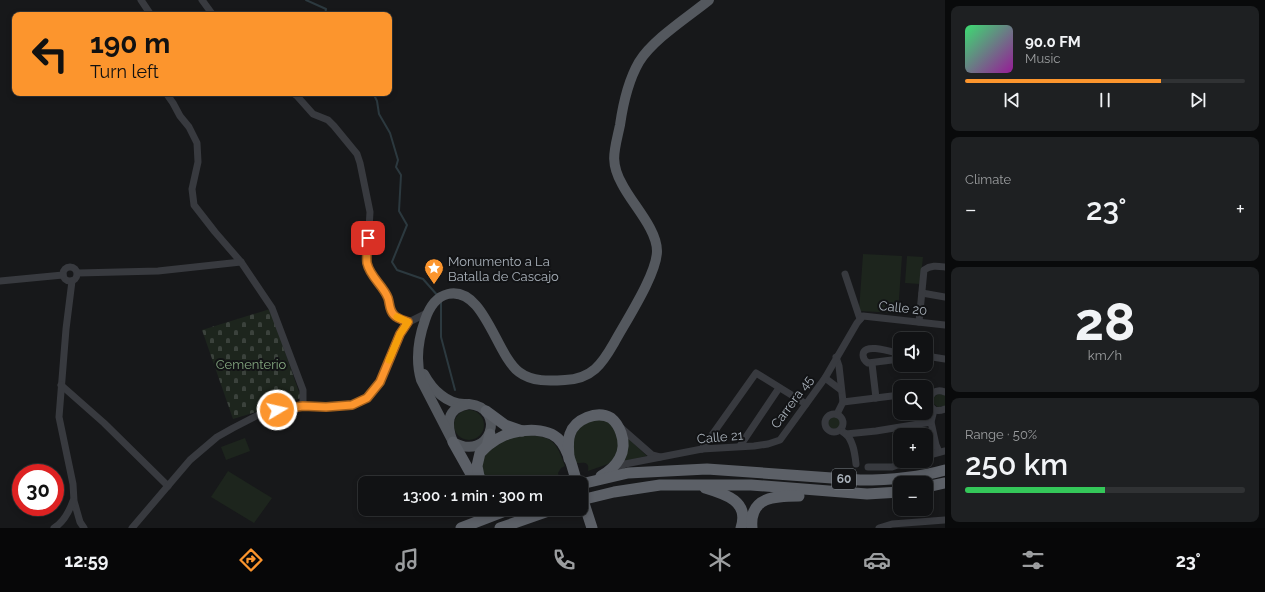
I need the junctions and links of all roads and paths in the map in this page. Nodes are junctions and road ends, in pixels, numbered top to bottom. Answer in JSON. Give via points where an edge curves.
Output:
{"nodes":[{"id":1,"x":140,"y":0,"type":"edge"},
{"id":2,"x":709,"y":0,"type":"edge"},
{"id":3,"x":204,"y":1,"type":"edge"},
{"id":4,"x":149,"y":12,"type":"edge"},
{"id":5,"x":211,"y":12,"type":"edge"},
{"id":6,"x":168,"y":96,"type":"edge"},
{"id":7,"x":297,"y":96,"type":"edge"},
{"id":8,"x":241,"y":262,"type":"junction"},
{"id":9,"x":945,"y":267,"type":"edge"},
{"id":10,"x":78,"y":273,"type":"junction"},
{"id":11,"x":63,"y":274,"type":"junction"},
{"id":12,"x":845,"y":274,"type":"dead end"},
{"id":13,"x":0,"y":281,"type":"edge"},
{"id":14,"x":72,"y":281,"type":"junction"},
{"id":15,"x":922,"y":293,"type":"junction"},
{"id":16,"x":945,"y":297,"type":"edge"},
{"id":17,"x":427,"y":313,"type":"junction"},
{"id":18,"x":860,"y":319,"type":"junction"},
{"id":19,"x":408,"y":322,"type":"junction"},
{"id":20,"x":919,"y":322,"type":"junction"},
{"id":21,"x":945,"y":325,"type":"edge"},
{"id":22,"x":874,"y":349,"type":"junction"},
{"id":23,"x":893,"y":353,"type":"edge"},
{"id":24,"x":417,"y":356,"type":"junction"},
{"id":25,"x":836,"y":357,"type":"junction"},
{"id":26,"x":933,"y":357,"type":"edge"},
{"id":27,"x":945,"y":359,"type":"edge"},
{"id":28,"x":893,"y":360,"type":"edge"},
{"id":29,"x":875,"y":363,"type":"junction"},
{"id":30,"x":825,"y":378,"type":"junction"},
{"id":31,"x":61,"y":385,"type":"junction"},
{"id":32,"x":779,"y":388,"type":"junction"},
{"id":33,"x":842,"y":390,"type":"junction"},
{"id":34,"x":933,"y":392,"type":"edge"},
{"id":35,"x":945,"y":392,"type":"edge"},
{"id":36,"x":893,"y":396,"type":"edge"},
{"id":37,"x":876,"y":398,"type":"junction"},
{"id":38,"x":843,"y":402,"type":"junction"},
{"id":39,"x":469,"y":404,"type":"junction"},
{"id":40,"x":806,"y":404,"type":"junction"},
{"id":41,"x":303,"y":406,"type":"junction"},
{"id":42,"x":945,"y":409,"type":"edge"},
{"id":43,"x":934,"y":410,"type":"joint"},
{"id":44,"x":486,"y":411,"type":"junction"},
{"id":45,"x":837,"y":414,"type":"junction"},
{"id":46,"x":931,"y":422,"type":"junction"},
{"id":47,"x":618,"y":425,"type":"junction"},
{"id":48,"x":527,"y":431,"type":"junction"},
{"id":49,"x":842,"y":432,"type":"junction"},
{"id":50,"x":780,"y":440,"type":"joint"},
{"id":51,"x":488,"y":441,"type":"junction"},
{"id":52,"x":453,"y":442,"type":"junction"},
{"id":53,"x":740,"y":446,"type":"junction"},
{"id":54,"x":702,"y":449,"type":"junction"},
{"id":55,"x":942,"y":452,"type":"edge"},
{"id":56,"x":662,"y":457,"type":"junction"},
{"id":57,"x":569,"y":459,"type":"junction"},
{"id":58,"x":856,"y":464,"type":"dead end"},
{"id":59,"x":868,"y":467,"type":"dead end"},
{"id":60,"x":893,"y":467,"type":"edge"},
{"id":61,"x":945,"y":470,"type":"edge"},
{"id":62,"x":609,"y":472,"type":"junction"},
{"id":63,"x":472,"y":476,"type":"edge"},
{"id":64,"x":479,"y":476,"type":"edge"},
{"id":65,"x":576,"y":476,"type":"edge"},
{"id":66,"x":595,"y":480,"type":"junction"},
{"id":67,"x":588,"y":482,"type":"edge"},
{"id":68,"x":945,"y":483,"type":"edge"},
{"id":69,"x":693,"y":485,"type":"junction"},
{"id":70,"x":168,"y":486,"type":"junction"},
{"id":71,"x":933,"y":486,"type":"edge"},
{"id":72,"x":893,"y":492,"type":"edge"},
{"id":73,"x":839,"y":493,"type":"junction"},
{"id":74,"x":588,"y":498,"type":"edge"},
{"id":75,"x":74,"y":501,"type":"junction"},
{"id":76,"x":477,"y":516,"type":"edge"},
{"id":77,"x":492,"y":516,"type":"edge"},
{"id":78,"x":534,"y":516,"type":"edge"},
{"id":79,"x":588,"y":516,"type":"edge"},
{"id":80,"x":945,"y":520,"type":"edge"},
{"id":81,"x":54,"y":528,"type":"edge"},
{"id":82,"x":84,"y":528,"type":"edge"},
{"id":83,"x":132,"y":528,"type":"edge"},
{"id":84,"x":455,"y":528,"type":"edge"},
{"id":85,"x":461,"y":528,"type":"edge"},
{"id":86,"x":500,"y":528,"type":"edge"},
{"id":87,"x":592,"y":528,"type":"edge"},
{"id":88,"x":741,"y":528,"type":"edge"},
{"id":89,"x":752,"y":528,"type":"edge"},
{"id":90,"x":879,"y":528,"type":"edge"}],
"edges":[{"from":1,"to":4,"type":"street"},
{"from":2,"to":17,"type":"main road","via":[[646,52],[630,84],[622,110],[613,159],[621,184],[655,240],[657,258],[634,306],[598,367],[583,377],[569,380],[540,380],[526,377],[511,364],[472,300],[452,293],[438,298]]},
{"from":3,"to":5,"type":"street"},
{"from":6,"to":8,"type":"street","via":[[197,143],[198,162],[192,189],[194,205]]},
{"from":7,"to":19,"type":"street","via":[[313,114],[328,120],[356,154],[370,212],[367,262],[388,298],[394,315]]},
{"from":8,"to":10,"type":"street","via":[[158,271]]},
{"from":8,"to":41,"type":"street","via":[[272,308],[303,390]]},
{"from":9,"to":15,"type":"street","via":[[935,266],[924,270]]},
{"from":10,"to":11,"type":"street","via":[[76,269],[68,267]]},
{"from":10,"to":14,"type":"street"},
{"from":11,"to":13,"type":"street"},
{"from":11,"to":14,"type":"street","via":[[65,279]]},
{"from":12,"to":18,"type":"street"},
{"from":14,"to":31,"type":"street"},
{"from":15,"to":16,"type":"street"},
{"from":15,"to":20,"type":"street"},
{"from":17,"to":19,"type":"street"},
{"from":17,"to":24,"type":"main road","via":[[419,338]]},
{"from":18,"to":20,"type":"street","name":"Calle 20","via":[[863,316]]},
{"from":18,"to":25,"type":"street","name":"Carrera 45"},
{"from":19,"to":41,"type":"street","via":[[400,334],[380,382],[367,398],[352,405]]},
{"from":20,"to":21,"type":"street","name":"Calle 20"},
{"from":22,"to":23,"type":"street"},
{"from":22,"to":29,"type":"street"},
{"from":22,"to":29,"type":"street","via":[[867,348],[863,354],[866,362]]},
{"from":24,"to":39,"type":"main road","via":[[427,381],[442,396],[451,402]]},
{"from":24,"to":52,"type":"main road","via":[[421,380]]},
{"from":25,"to":30,"type":"street","name":"Carrera 45"},
{"from":25,"to":33,"type":"street"},
{"from":26,"to":27,"type":"street"},
{"from":28,"to":29,"type":"street"},
{"from":29,"to":37,"type":"street"},
{"from":30,"to":33,"type":"street","name":"Carrera 45"},
{"from":30,"to":40,"type":"street","name":"Carrera 45"},
{"from":31,"to":70,"type":"street"},
{"from":31,"to":75,"type":"street","via":[[59,417],[73,484]]},
{"from":32,"to":40,"type":"street"},
{"from":32,"to":53,"type":"street"},
{"from":32,"to":54,"type":"street","via":[[756,373]]},
{"from":33,"to":38,"type":"street"},
{"from":34,"to":35,"type":"street"},
{"from":36,"to":37,"type":"street"},
{"from":37,"to":38,"type":"street"},
{"from":38,"to":45,"type":"street"},
{"from":39,"to":44,"type":"main road"},
{"from":39,"to":52,"type":"main road","via":[[456,409],[448,421]]},
{"from":40,"to":50,"type":"street","name":"Carrera 45"},
{"from":41,"to":70,"type":"street","via":[[264,412],[217,437],[190,460]]},
{"from":42,"to":43,"type":"street"},
{"from":43,"to":46,"type":"street"},
{"from":44,"to":48,"type":"highway","via":[[505,425]]},
{"from":44,"to":51,"type":"main road","via":[[491,422]]},
{"from":45,"to":49,"type":"street","via":[[843,420]]},
{"from":45,"to":49,"type":"street","via":[[828,415],[824,424],[827,430]]},
{"from":46,"to":49,"type":"street","via":[[876,431]]},
{"from":46,"to":55,"type":"street","via":[[936,445]]},
{"from":47,"to":56,"type":"street","via":[[652,455]]},
{"from":47,"to":57,"type":"highway","via":[[609,417],[599,415],[580,421],[570,434]]},
{"from":47,"to":62,"type":"highway","via":[[623,438],[623,451]]},
{"from":48,"to":51,"type":"highway"},
{"from":48,"to":57,"type":"highway","via":[[548,432],[555,436],[562,442]]},
{"from":49,"to":58,"type":"street","via":[[849,438]]},
{"from":50,"to":53,"type":"street","name":"Calle 21","via":[[768,444]]},
{"from":51,"to":52,"type":"main road","via":[[468,447]]},
{"from":51,"to":64,"type":"highway","via":[[480,453],[477,466]]},
{"from":52,"to":63,"type":"highway"},
{"from":53,"to":54,"type":"street","name":"Calle 21"},
{"from":54,"to":56,"type":"street","name":"Calle 21"},
{"from":56,"to":62,"type":"street","name":"Calle 21","via":[[625,464]]},
{"from":57,"to":65,"type":"highway"},
{"from":59,"to":60,"type":"street"},
{"from":61,"to":66,"type":"highway","number":"60","via":[[884,480],[707,469],[628,472]]},
{"from":62,"to":66,"type":"highway"},
{"from":66,"to":67,"type":"highway","number":"60"},
{"from":68,"to":71,"type":"highway"},
{"from":69,"to":73,"type":"highway","number":"60","via":[[751,485]]},
{"from":69,"to":74,"type":"highway","number":"60","via":[[637,487]]},
{"from":69,"to":88,"type":"highway","via":[[734,499],[742,510]]},
{"from":70,"to":83,"type":"street"},
{"from":72,"to":73,"type":"highway","number":"60"},
{"from":73,"to":89,"type":"highway","via":[[774,496],[763,500],[752,520]]},
{"from":75,"to":81,"type":"street","via":[[68,513]]},
{"from":75,"to":82,"type":"street"},
{"from":76,"to":84,"type":"highway"},
{"from":77,"to":85,"type":"highway"},
{"from":78,"to":86,"type":"highway"},
{"from":79,"to":87,"type":"highway","bridge":true},
{"from":80,"to":90,"type":"street","via":[[892,524]]}]}
